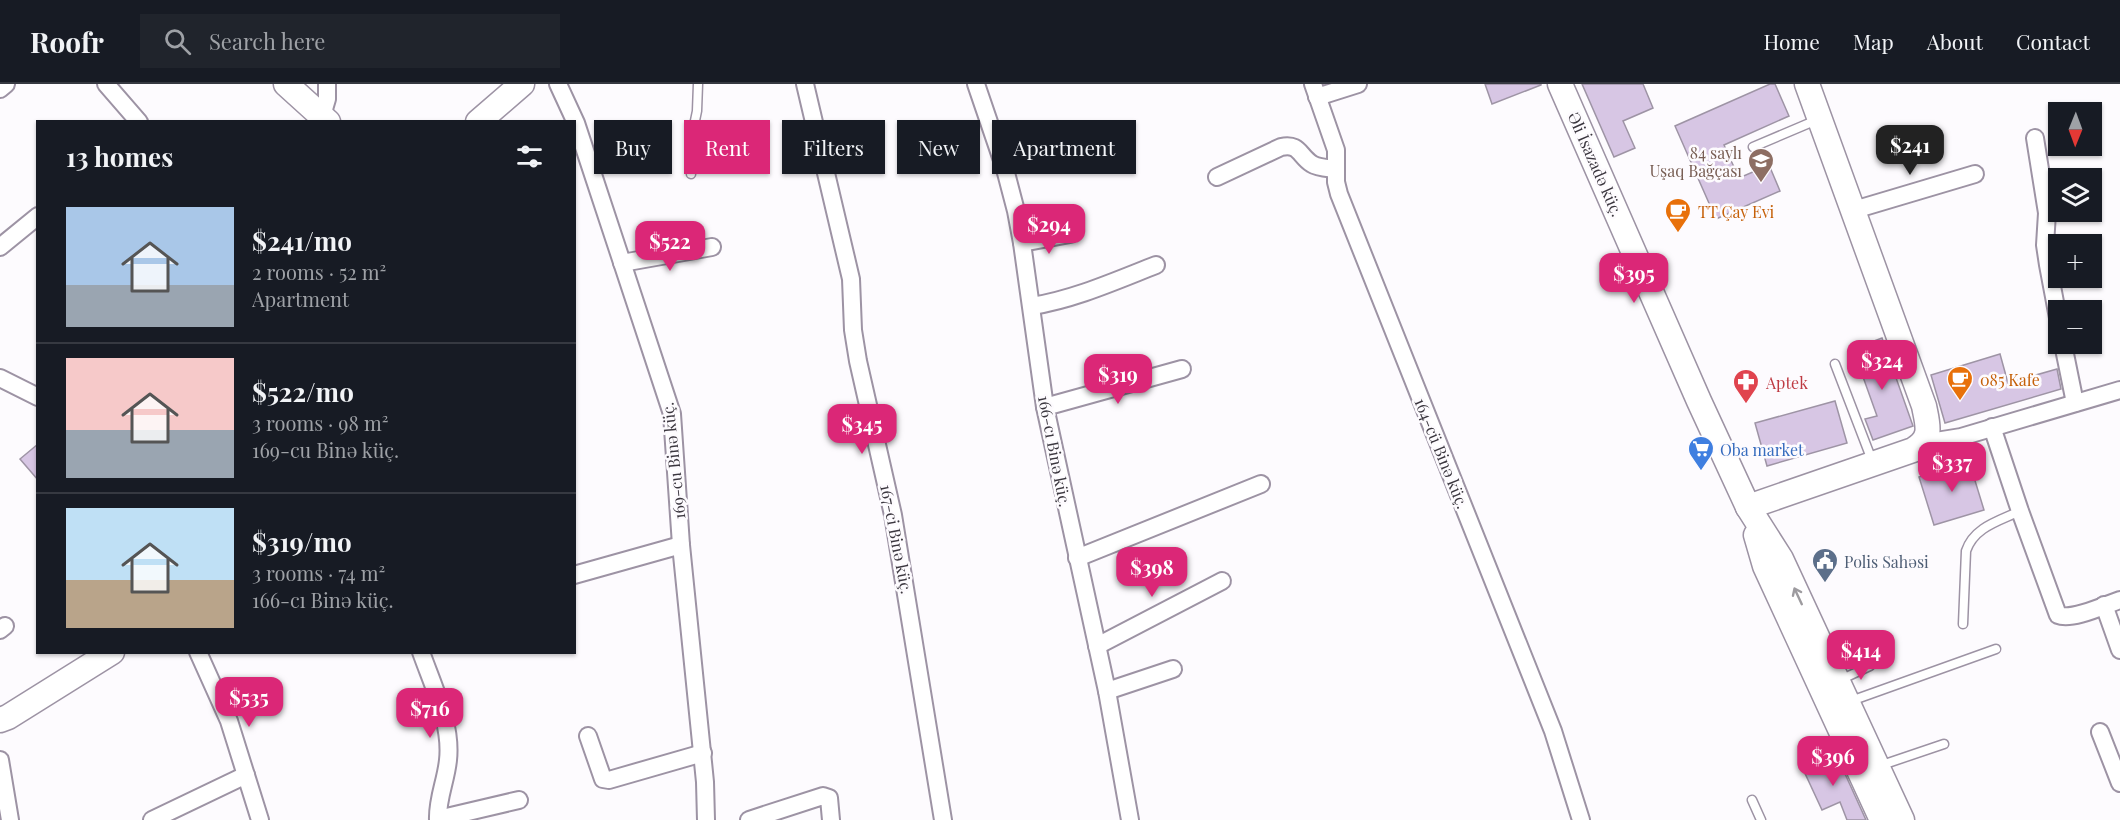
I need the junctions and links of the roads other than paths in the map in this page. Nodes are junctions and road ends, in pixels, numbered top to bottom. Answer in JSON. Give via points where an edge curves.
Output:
{"nodes":[{"id":1,"x":6,"y":84,"type":"edge"},
{"id":2,"x":106,"y":84,"type":"edge"},
{"id":3,"x":286,"y":84,"type":"edge"},
{"id":4,"x":327,"y":84,"type":"edge"},
{"id":5,"x":522,"y":84,"type":"edge"},
{"id":6,"x":558,"y":84,"type":"edge"},
{"id":7,"x":698,"y":84,"type":"edge"},
{"id":8,"x":805,"y":84,"type":"edge"},
{"id":9,"x":976,"y":84,"type":"edge"},
{"id":10,"x":1358,"y":84,"type":"edge"},
{"id":11,"x":1560,"y":84,"type":"edge"},
{"id":12,"x":1807,"y":84,"type":"edge"},
{"id":13,"x":0,"y":89,"type":"edge"},
{"id":14,"x":1315,"y":91,"type":"edge"},
{"id":15,"x":325,"y":119,"type":"edge"},
{"id":16,"x":1819,"y":119,"type":"junction"},
{"id":17,"x":136,"y":120,"type":"edge"},
{"id":18,"x":479,"y":120,"type":"edge"},
{"id":19,"x":575,"y":120,"type":"edge"},
{"id":20,"x":695,"y":120,"type":"edge"},
{"id":21,"x":576,"y":123,"type":"edge"},
{"id":22,"x":2035,"y":138,"type":"dead end"},
{"id":23,"x":1753,"y":147,"type":"dead end"},
{"id":24,"x":1336,"y":169,"type":"junction"},
{"id":25,"x":1975,"y":174,"type":"dead end"},
{"id":26,"x":1217,"y":177,"type":"dead end"},
{"id":27,"x":1854,"y":210,"type":"junction"},
{"id":28,"x":36,"y":218,"type":"edge"},
{"id":29,"x":1070,"y":234,"type":"dead end"},
{"id":30,"x":1022,"y":243,"type":"junction"},
{"id":31,"x":0,"y":247,"type":"edge"},
{"id":32,"x":712,"y":247,"type":"dead end"},
{"id":33,"x":622,"y":263,"type":"junction"},
{"id":34,"x":1156,"y":265,"type":"dead end"},
{"id":35,"x":2055,"y":300,"type":"edge"},
{"id":36,"x":1032,"y":306,"type":"junction"},
{"id":37,"x":2065,"y":354,"type":"edge"},
{"id":38,"x":1835,"y":364,"type":"dead end"},
{"id":39,"x":1182,"y":369,"type":"dead end"},
{"id":40,"x":0,"y":378,"type":"edge"},
{"id":41,"x":2120,"y":390,"type":"edge"},
{"id":42,"x":36,"y":396,"type":"edge"},
{"id":43,"x":2074,"y":403,"type":"junction"},
{"id":44,"x":1045,"y":407,"type":"junction"},
{"id":45,"x":1992,"y":428,"type":"junction"},
{"id":46,"x":1926,"y":439,"type":"junction"},
{"id":47,"x":1873,"y":463,"type":"junction"},
{"id":48,"x":1261,"y":484,"type":"dead end"},
{"id":49,"x":1748,"y":507,"type":"junction"},
{"id":50,"x":2020,"y":511,"type":"junction"},
{"id":51,"x":681,"y":545,"type":"junction"},
{"id":52,"x":1077,"y":558,"type":"junction"},
{"id":53,"x":1773,"y":562,"type":"junction"},
{"id":54,"x":576,"y":573,"type":"edge"},
{"id":55,"x":1222,"y":581,"type":"dead end"},
{"id":56,"x":2112,"y":603,"type":"edge"},
{"id":57,"x":1963,"y":624,"type":"dead end"},
{"id":58,"x":1097,"y":646,"type":"junction"},
{"id":59,"x":1996,"y":649,"type":"dead end"},
{"id":60,"x":2120,"y":650,"type":"edge"},
{"id":61,"x":109,"y":654,"type":"edge"},
{"id":62,"x":199,"y":654,"type":"edge"},
{"id":63,"x":421,"y":654,"type":"edge"},
{"id":64,"x":1870,"y":666,"type":"dead end"},
{"id":65,"x":1173,"y":669,"type":"dead end"},
{"id":66,"x":1107,"y":691,"type":"junction"},
{"id":67,"x":1843,"y":692,"type":"junction"},
{"id":68,"x":0,"y":720,"type":"edge"},
{"id":69,"x":2100,"y":732,"type":"dead end"},
{"id":70,"x":588,"y":736,"type":"dead end"},
{"id":71,"x":1944,"y":744,"type":"dead end"},
{"id":72,"x":703,"y":753,"type":"junction"},
{"id":73,"x":0,"y":760,"type":"edge"},
{"id":74,"x":1877,"y":766,"type":"junction"},
{"id":75,"x":246,"y":775,"type":"junction"},
{"id":76,"x":2120,"y":783,"type":"edge"},
{"id":77,"x":519,"y":800,"type":"dead end"},
{"id":78,"x":1752,"y":800,"type":"dead end"},
{"id":79,"x":10,"y":820,"type":"edge"},
{"id":80,"x":152,"y":820,"type":"edge"},
{"id":81,"x":260,"y":820,"type":"edge"},
{"id":82,"x":438,"y":820,"type":"edge"},
{"id":83,"x":706,"y":820,"type":"edge"},
{"id":84,"x":749,"y":820,"type":"edge"},
{"id":85,"x":831,"y":820,"type":"edge"},
{"id":86,"x":942,"y":820,"type":"edge"},
{"id":87,"x":1130,"y":820,"type":"edge"},
{"id":88,"x":1581,"y":820,"type":"edge"},
{"id":89,"x":1761,"y":820,"type":"edge"},
{"id":90,"x":1882,"y":820,"type":"edge"},
{"id":91,"x":1902,"y":820,"type":"edge"}],
"edges":[{"from":1,"to":13,"type":"street"},
{"from":2,"to":17,"type":"street"},
{"from":3,"to":15,"type":"main road"},
{"from":4,"to":15,"type":"street"},
{"from":5,"to":18,"type":"main road"},
{"from":6,"to":19,"type":"street","name":"169-cu Binə küç."},
{"from":7,"to":20,"type":"lane"},
{"from":8,"to":86,"type":"street","name":"167-ci Binə küç.","via":[[851,279],[858,361],[903,566]]},
{"from":9,"to":30,"type":"street","name":"166-cı Binə küç.","via":[[1005,169]]},
{"from":10,"to":14,"type":"street"},
{"from":11,"to":49,"type":"main road","name":"Əli İsazadə küç."},
{"from":12,"to":16,"type":"main road"},
{"from":14,"to":24,"type":"street","name":"164-cü Binə küç.","via":[[1336,150]]},
{"from":16,"to":23,"type":"lane"},
{"from":16,"to":27,"type":"main road"},
{"from":21,"to":33,"type":"street","name":"169-cu Binə küç."},
{"from":22,"to":35,"type":"street"},
{"from":24,"to":26,"type":"street","via":[[1311,163],[1289,145]]},
{"from":24,"to":88,"type":"street","name":"164-cü Binə küç.","via":[[1339,194],[1553,731]]},
{"from":25,"to":27,"type":"street"},
{"from":27,"to":46,"type":"main road","via":[[1924,406]]},
{"from":28,"to":31,"type":"street"},
{"from":29,"to":30,"type":"street"},
{"from":30,"to":36,"type":"street","name":"166-cı Binə küç."},
{"from":32,"to":33,"type":"street"},
{"from":33,"to":51,"type":"street","name":"169-cu Binə küç.","via":[[672,414]]},
{"from":34,"to":36,"type":"street","via":[[1086,293]]},
{"from":36,"to":44,"type":"street","name":"166-cı Binə küç."},
{"from":37,"to":43,"type":"street"},
{"from":38,"to":47,"type":"lane"},
{"from":39,"to":44,"type":"street"},
{"from":40,"to":42,"type":"street"},
{"from":41,"to":43,"type":"street"},
{"from":43,"to":45,"type":"street"},
{"from":44,"to":52,"type":"street","name":"166-cı Binə küç."},
{"from":45,"to":46,"type":"street","via":[[1946,440]]},
{"from":45,"to":50,"type":"street"},
{"from":46,"to":47,"type":"main road","via":[[1913,450]]},
{"from":47,"to":49,"type":"main road"},
{"from":48,"to":52,"type":"street"},
{"from":49,"to":53,"type":"main road","name":"Əli İsazadə küç."},
{"from":50,"to":56,"type":"street","via":[[2058,615],[2072,616]]},
{"from":50,"to":57,"type":"lane","via":[[1983,529],[1969,544]]},
{"from":51,"to":54,"type":"street"},
{"from":51,"to":72,"type":"street","name":"169-cu Binə küç."},
{"from":52,"to":58,"type":"street","name":"166-cı Binə küç."},
{"from":67,"to":53,"type":"main road","one_way":true},
{"from":53,"to":90,"type":"main road"},
{"from":55,"to":58,"type":"street"},
{"from":56,"to":60,"type":"street"},
{"from":58,"to":66,"type":"street","name":"166-cı Binə küç."},
{"from":59,"to":67,"type":"lane"},
{"from":61,"to":68,"type":"main road"},
{"from":62,"to":75,"type":"street","via":[[229,722]]},
{"from":63,"to":82,"type":"street","via":[[446,723],[449,746]]},
{"from":64,"to":67,"type":"lane"},
{"from":65,"to":66,"type":"street"},
{"from":66,"to":87,"type":"street","name":"166-cı Binə küç."},
{"from":67,"to":74,"type":"main road"},
{"from":69,"to":76,"type":"street"},
{"from":70,"to":72,"type":"street","via":[[603,779],[609,780]]},
{"from":71,"to":74,"type":"lane"},
{"from":72,"to":83,"type":"street","name":"169-cu Binə küç."},
{"from":73,"to":79,"type":"street"},
{"from":74,"to":91,"type":"main road"},
{"from":75,"to":80,"type":"street"},
{"from":75,"to":81,"type":"street"},
{"from":77,"to":82,"type":"street"},
{"from":78,"to":89,"type":"lane"},
{"from":84,"to":85,"type":"street","via":[[823,796],[828,798]]}]}
